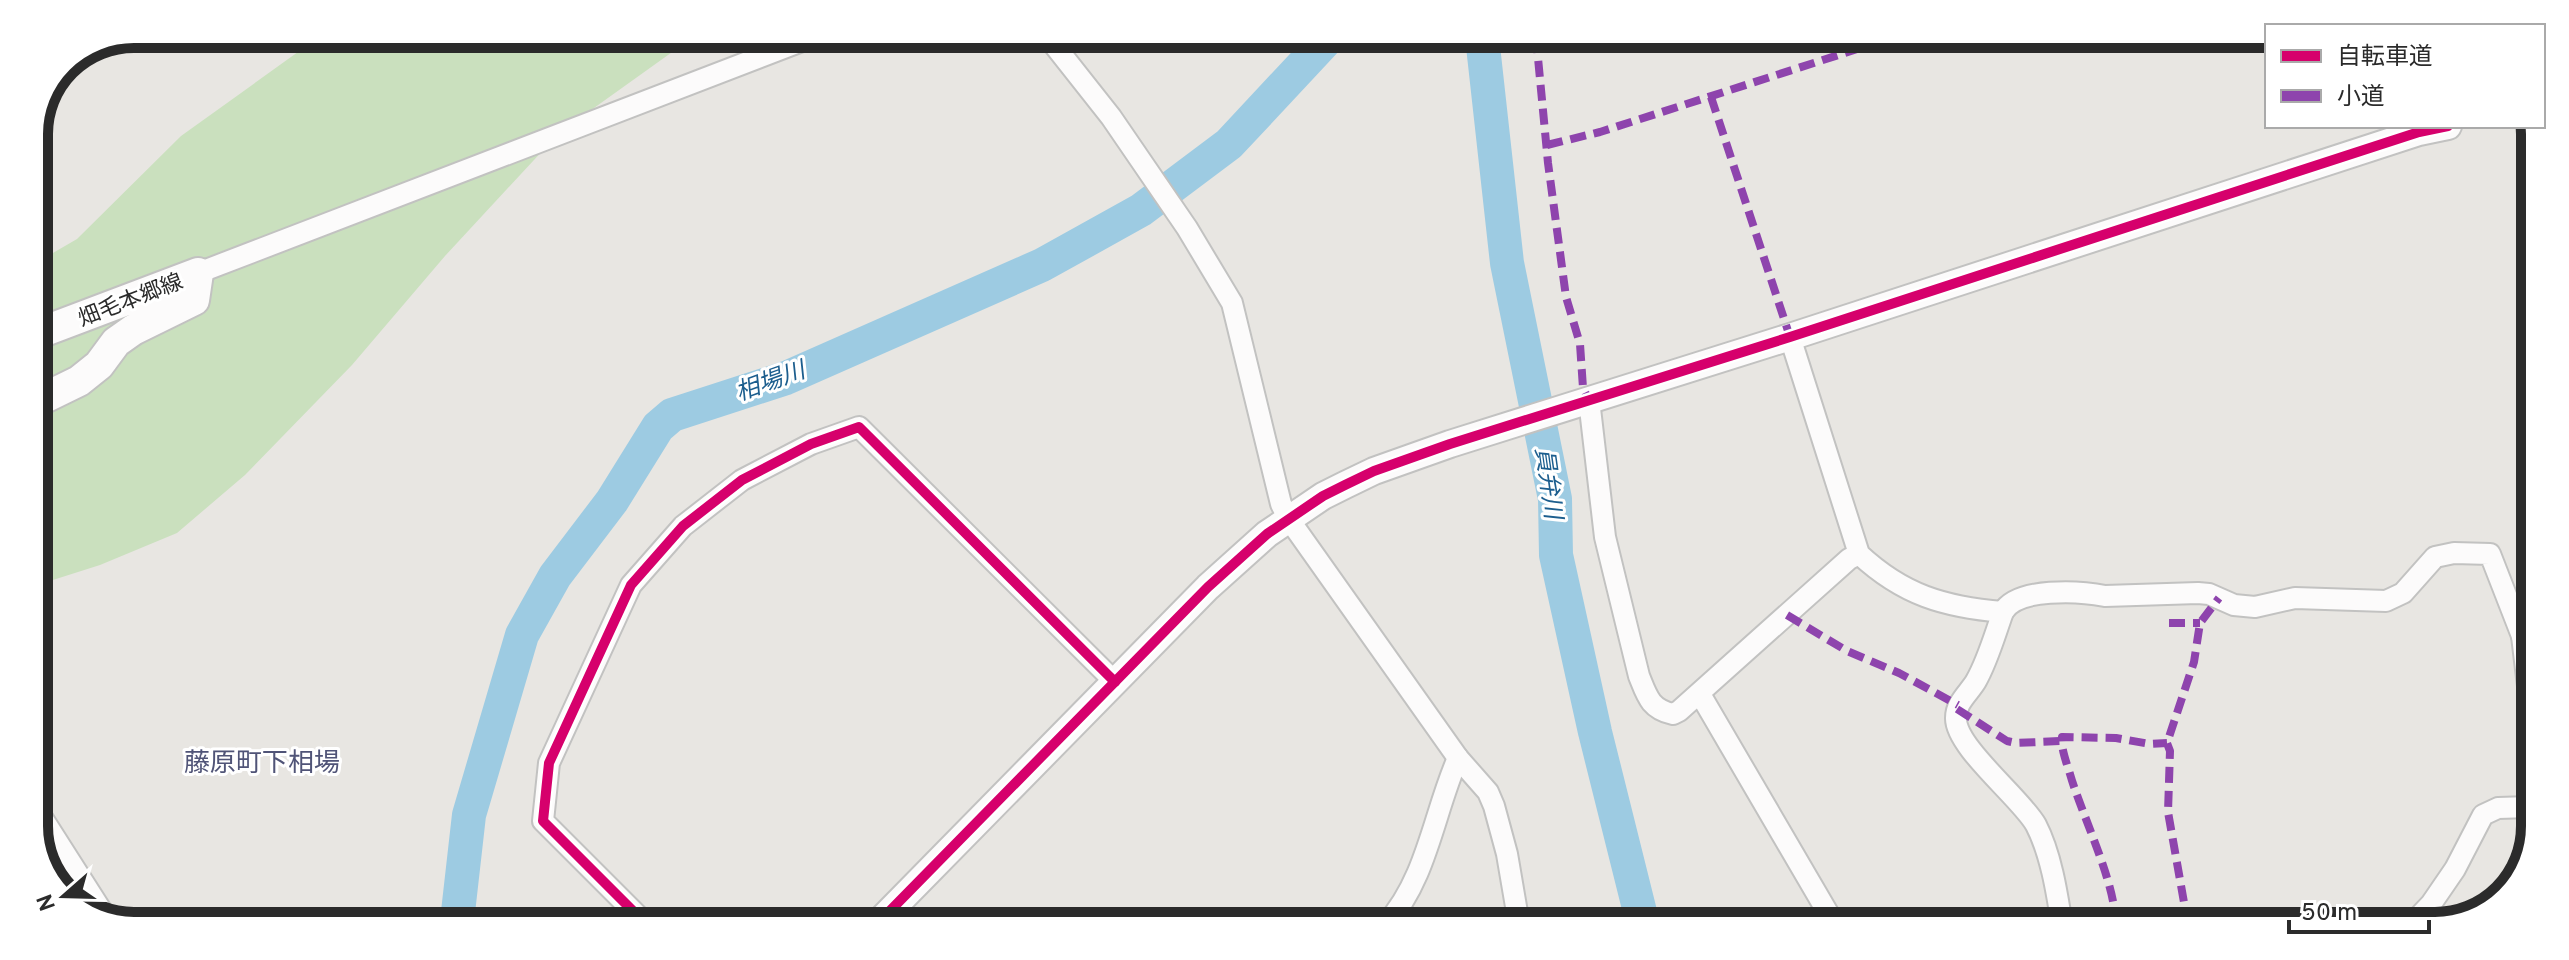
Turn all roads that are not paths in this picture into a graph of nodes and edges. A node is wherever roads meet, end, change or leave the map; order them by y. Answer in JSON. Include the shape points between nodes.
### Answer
{"nodes":[{"id":1,"x":786,"y":48,"type":"edge"},
{"id":2,"x":1056,"y":48,"type":"edge"},
{"id":3,"x":2438,"y":128,"type":"edge"},
{"id":4,"x":198,"y":273,"type":"junction"},
{"id":5,"x":48,"y":330,"type":"edge"},
{"id":6,"x":1790,"y":337,"type":"junction"},
{"id":7,"x":48,"y":396,"type":"edge"},
{"id":8,"x":1585,"y":401,"type":"junction"},
{"id":9,"x":1288,"y":518,"type":"junction"},
{"id":10,"x":1859,"y":554,"type":"junction"},
{"id":11,"x":2003,"y":612,"type":"junction"},
{"id":12,"x":2521,"y":623,"type":"edge"},
{"id":13,"x":1115,"y":682,"type":"junction"},
{"id":14,"x":1700,"y":694,"type":"junction"},
{"id":15,"x":1458,"y":758,"type":"junction"},
{"id":16,"x":2521,"y":807,"type":"edge"},
{"id":17,"x":48,"y":827,"type":"edge"},
{"id":18,"x":97,"y":903,"type":"edge"},
{"id":19,"x":634,"y":912,"type":"edge"},
{"id":20,"x":889,"y":912,"type":"edge"},
{"id":21,"x":1395,"y":912,"type":"edge"},
{"id":22,"x":1517,"y":912,"type":"edge"},
{"id":23,"x":1827,"y":912,"type":"edge"},
{"id":24,"x":2059,"y":912,"type":"edge"},
{"id":25,"x":2423,"y":912,"type":"edge"}],
"edges":[{"from":1,"to":4,"type":"street"},
{"from":2,"to":9,"type":"street","via":[[1111,117],[1232,303]]},
{"from":3,"to":6,"type":"street"},
{"from":4,"to":5,"type":"main road","name":"畑毛本郷線"},
{"from":4,"to":7,"type":"main road","name":"畑毛本郷線","via":[[194,300],[133,330],[79,381]]},
{"from":6,"to":8,"type":"street"},
{"from":6,"to":10,"type":"street"},
{"from":8,"to":9,"type":"street","via":[[1374,471]]},
{"from":8,"to":14,"type":"street","via":[[1605,537],[1648,699],[1655,708],[1673,714]]},
{"from":9,"to":13,"type":"street","via":[[1208,587]]},
{"from":9,"to":15,"type":"street"},
{"from":10,"to":11,"type":"street","via":[[1911,592],[1950,605]]},
{"from":10,"to":14,"type":"street"},
{"from":11,"to":12,"type":"street","via":[[2014,601],[2036,594],[2198,593],[2255,607],[2295,598],[2386,601],[2403,593],[2435,557],[2454,553],[2490,554]]},
{"from":11,"to":24,"type":"street","via":[[1976,681],[1958,705],[1956,720],[1993,777],[2038,829]]},
{"from":13,"to":19,"type":"street","via":[[859,427],[811,444],[742,480],[683,526],[631,585],[549,763],[543,821]]},
{"from":13,"to":20,"type":"street"},
{"from":14,"to":23,"type":"street"},
{"from":15,"to":21,"type":"street","via":[[1411,889]]},
{"from":15,"to":22,"type":"street","via":[[1494,806]]},
{"from":16,"to":25,"type":"street","via":[[2483,815],[2455,869]]},
{"from":17,"to":18,"type":"street"}]}
